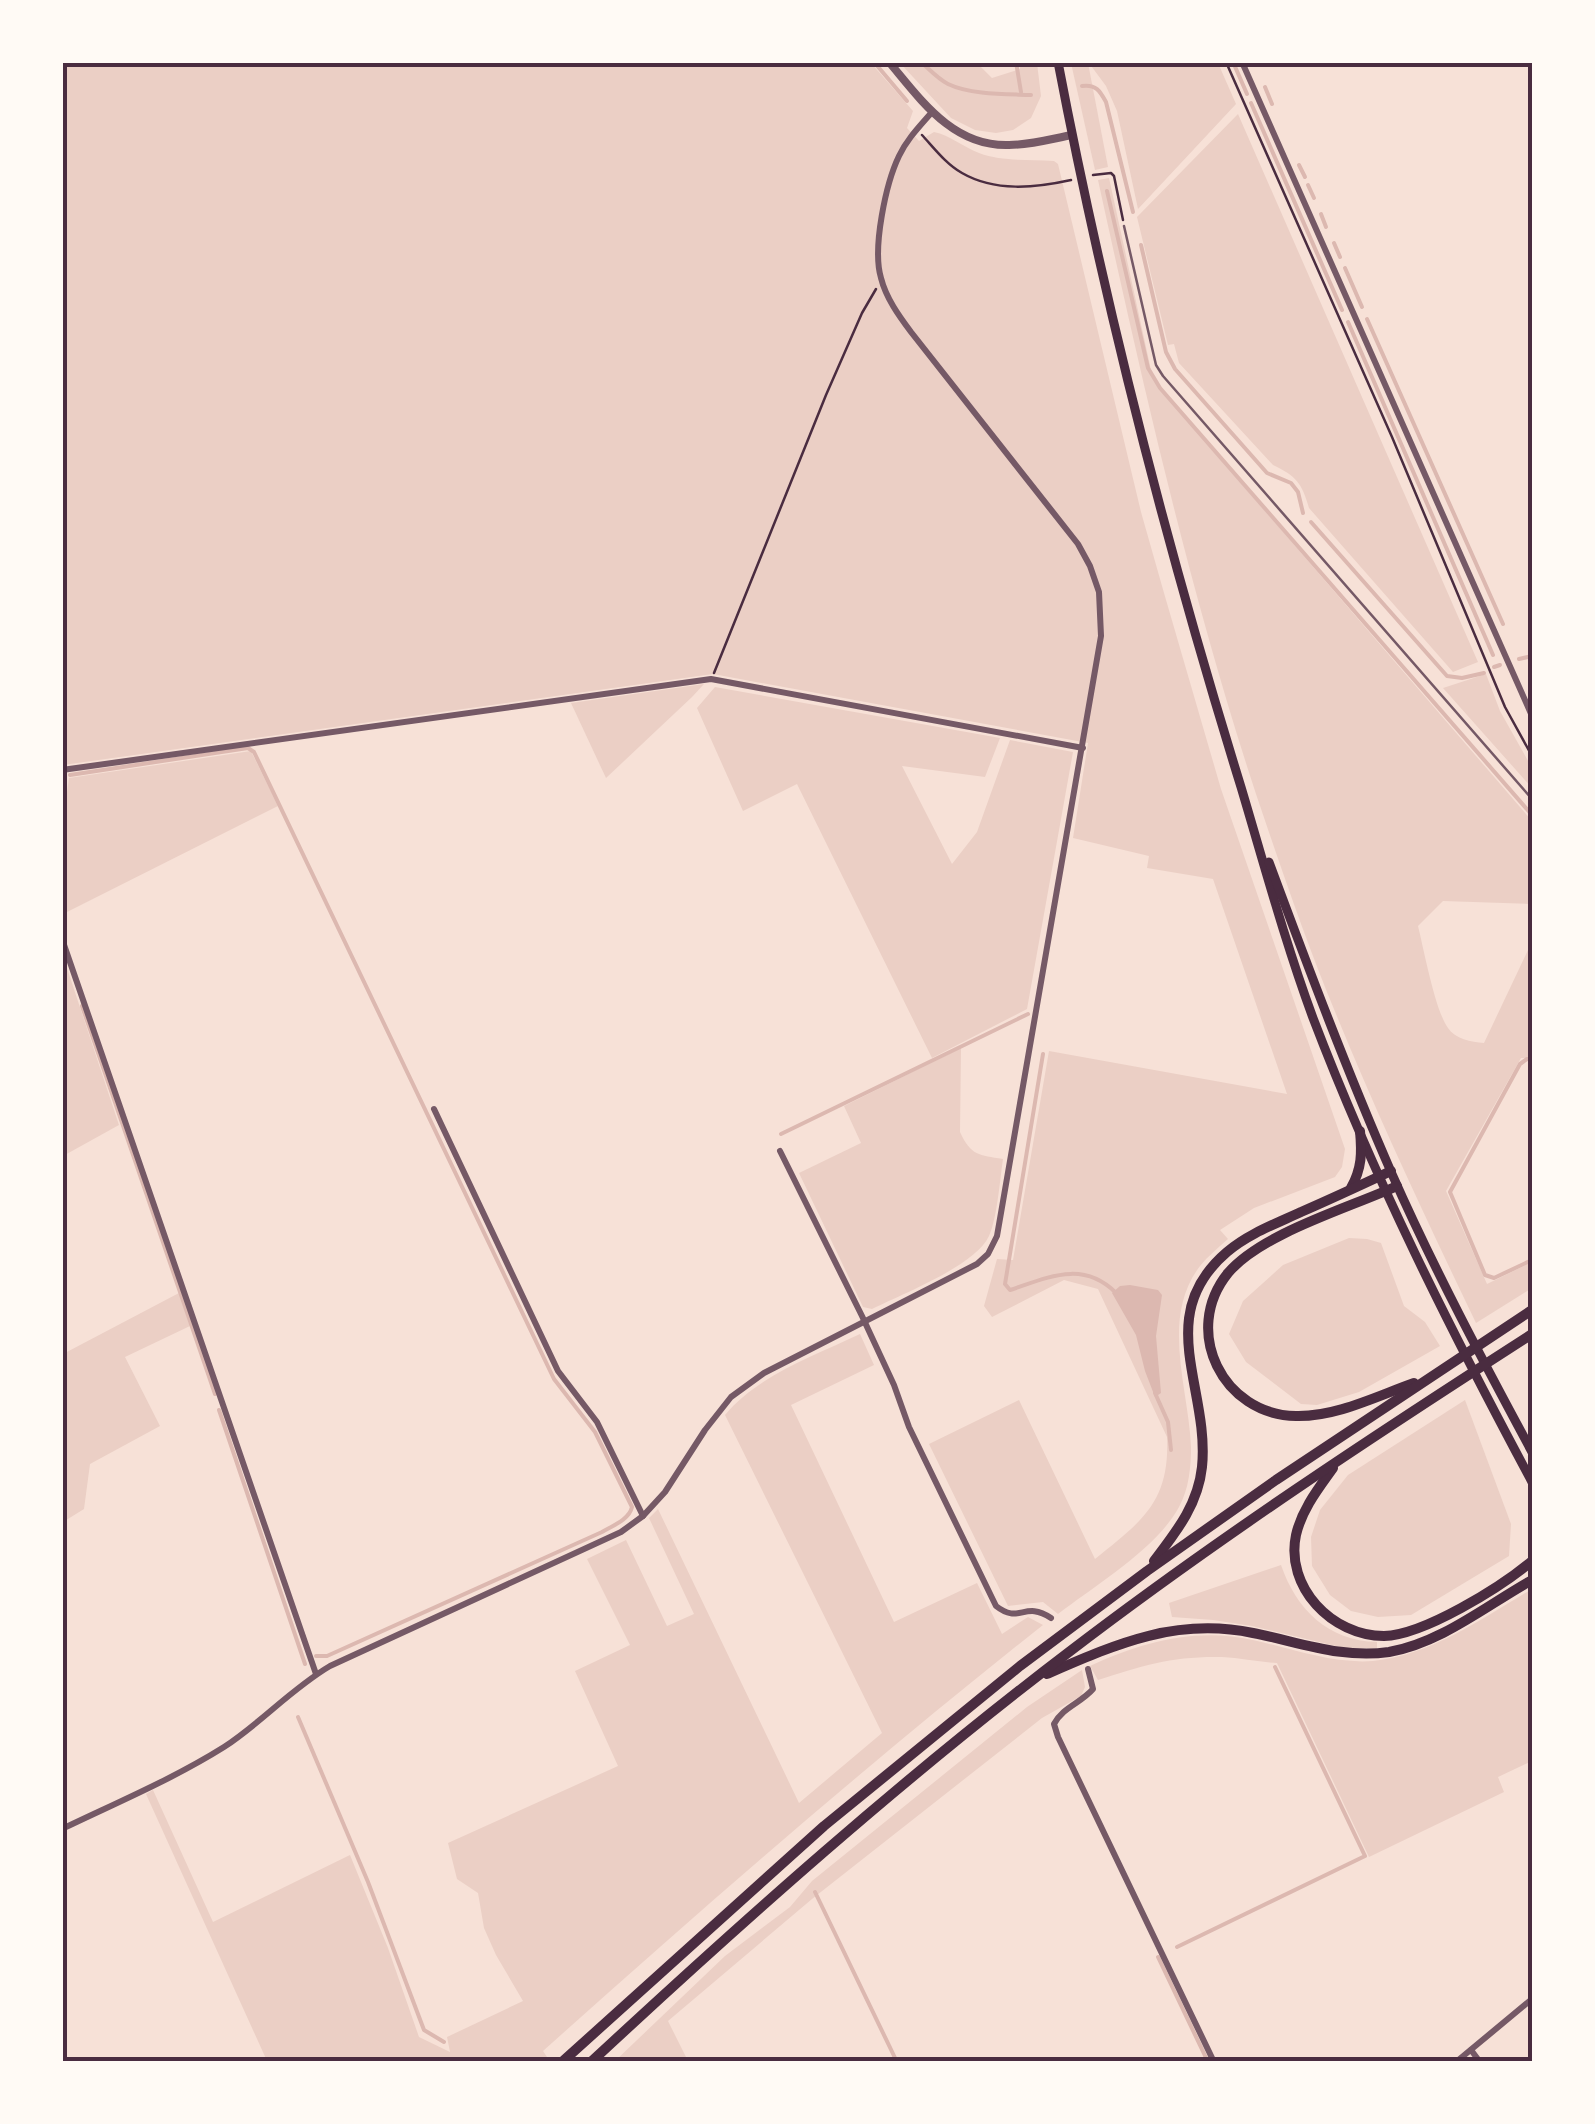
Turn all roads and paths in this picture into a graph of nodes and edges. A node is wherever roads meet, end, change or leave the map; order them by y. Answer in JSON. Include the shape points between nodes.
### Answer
{"nodes":[{"id":1,"x":889,"y":62,"type":"edge"},
{"id":2,"x":1058,"y":62,"type":"edge"},
{"id":3,"x":1226,"y":62,"type":"edge"},
{"id":4,"x":1242,"y":62,"type":"edge"},
{"id":5,"x":932,"y":112,"type":"junction"},
{"id":6,"x":917,"y":129,"type":"junction"},
{"id":7,"x":1072,"y":135,"type":"junction"},
{"id":8,"x":1097,"y":174,"type":"dead end"},
{"id":9,"x":1062,"y":182,"type":"dead end"},
{"id":10,"x":1124,"y":226,"type":"joint"},
{"id":11,"x":881,"y":281,"type":"junction"},
{"id":12,"x":712,"y":679,"type":"junction"},
{"id":13,"x":1532,"y":716,"type":"edge"},
{"id":14,"x":1083,"y":748,"type":"junction"},
{"id":15,"x":1532,"y":756,"type":"edge"},
{"id":16,"x":62,"y":770,"type":"edge"},
{"id":17,"x":1240,"y":786,"type":"junction"},
{"id":18,"x":1532,"y":799,"type":"edge"},
{"id":19,"x":62,"y":939,"type":"edge"},
{"id":20,"x":434,"y":1109,"type":"dead end"},
{"id":21,"x":1360,"y":1130,"type":"junction"},
{"id":22,"x":780,"y":1151,"type":"dead end"},
{"id":23,"x":1385,"y":1174,"type":"junction"},
{"id":24,"x":1392,"y":1188,"type":"junction"},
{"id":25,"x":1351,"y":1189,"type":"junction"},
{"id":26,"x":1532,"y":1310,"type":"edge"},
{"id":27,"x":865,"y":1323,"type":"junction"},
{"id":28,"x":1532,"y":1334,"type":"edge"},
{"id":29,"x":1429,"y":1378,"type":"junction"},
{"id":30,"x":1532,"y":1452,"type":"edge"},
{"id":31,"x":1340,"y":1460,"type":"junction"},
{"id":32,"x":1532,"y":1482,"type":"edge"},
{"id":33,"x":643,"y":1516,"type":"junction"},
{"id":34,"x":1532,"y":1562,"type":"edge"},
{"id":35,"x":1146,"y":1570,"type":"junction"},
{"id":36,"x":1532,"y":1580,"type":"edge"},
{"id":37,"x":1051,"y":1618,"type":"dead end"},
{"id":38,"x":1088,"y":1669,"type":"dead end"},
{"id":39,"x":316,"y":1674,"type":"junction"},
{"id":40,"x":1032,"y":1680,"type":"junction"},
{"id":41,"x":62,"y":1829,"type":"edge"},
{"id":42,"x":1532,"y":1999,"type":"edge"},
{"id":43,"x":1471,"y":2050,"type":"junction"},
{"id":44,"x":562,"y":2062,"type":"edge"},
{"id":45,"x":591,"y":2062,"type":"edge"},
{"id":46,"x":1214,"y":2062,"type":"edge"},
{"id":47,"x":1456,"y":2062,"type":"edge"},
{"id":48,"x":1480,"y":2062,"type":"edge"}],
"edges":[{"from":1,"to":5,"type":"street"},
{"from":2,"to":7,"type":"main road"},
{"from":3,"to":15,"type":"path"},
{"from":4,"to":13,"type":"street"},
{"from":5,"to":6,"type":"street"},
{"from":5,"to":7,"type":"street","via":[[984,143],[1012,146]]},
{"from":6,"to":9,"type":"path","via":[[952,166],[978,180],[1026,187]]},
{"from":6,"to":11,"type":"street","via":[[897,160],[880,224]]},
{"from":7,"to":17,"type":"main road","via":[[1158,507]]},
{"from":8,"to":10,"type":"path","via":[[1114,176]]},
{"from":10,"to":18,"type":"lane","via":[[1162,376]]},
{"from":11,"to":12,"type":"path","via":[[826,394]]},
{"from":11,"to":14,"type":"street","via":[[911,332],[1090,566],[1102,621]]},
{"from":12,"to":14,"type":"street"},
{"from":12,"to":16,"type":"street"},
{"from":14,"to":27,"type":"street","via":[[997,1236],[977,1264]]},
{"from":17,"to":21,"type":"main road","via":[[1312,1016]]},
{"from":17,"to":23,"type":"main road"},
{"from":19,"to":39,"type":"street"},
{"from":20,"to":33,"type":"street","via":[[558,1371],[597,1422]]},
{"from":21,"to":23,"type":"main road"},
{"from":21,"to":25,"type":"highway","via":[[1363,1158]]},
{"from":22,"to":27,"type":"street"},
{"from":23,"to":24,"type":"main road"},
{"from":23,"to":25,"type":"highway"},
{"from":24,"to":29,"type":"highway","via":[[1239,1262],[1213,1301],[1210,1352],[1236,1394],[1280,1415],[1333,1412]]},
{"from":24,"to":30,"type":"main road"},
{"from":24,"to":32,"type":"main road","via":[[1466,1359]]},
{"from":25,"to":35,"type":"highway","via":[[1239,1242],[1200,1282],[1187,1330],[1202,1435],[1199,1485],[1180,1528]]},
{"from":26,"to":29,"type":"highway"},
{"from":27,"to":33,"type":"street","via":[[731,1398]]},
{"from":27,"to":37,"type":"street","via":[[996,1606],[1012,1615],[1032,1610]]},
{"from":28,"to":31,"type":"highway"},
{"from":29,"to":35,"type":"highway"},
{"from":31,"to":34,"type":"highway","via":[[1302,1517],[1295,1558],[1318,1609],[1347,1629],[1386,1636],[1416,1630]]},
{"from":31,"to":40,"type":"highway"},
{"from":33,"to":39,"type":"street"},
{"from":35,"to":44,"type":"highway","via":[[851,1803]]},
{"from":36,"to":40,"type":"highway","via":[[1421,1643],[1389,1652],[1342,1653],[1250,1632],[1180,1630],[1110,1647]]},
{"from":38,"to":46,"type":"street","via":[[1092,1689],[1054,1724]]},
{"from":39,"to":41,"type":"street","via":[[225,1746]]},
{"from":40,"to":45,"type":"highway","via":[[796,1875]]},
{"from":42,"to":43,"type":"street"},
{"from":43,"to":47,"type":"street"},
{"from":43,"to":48,"type":"street"}]}
